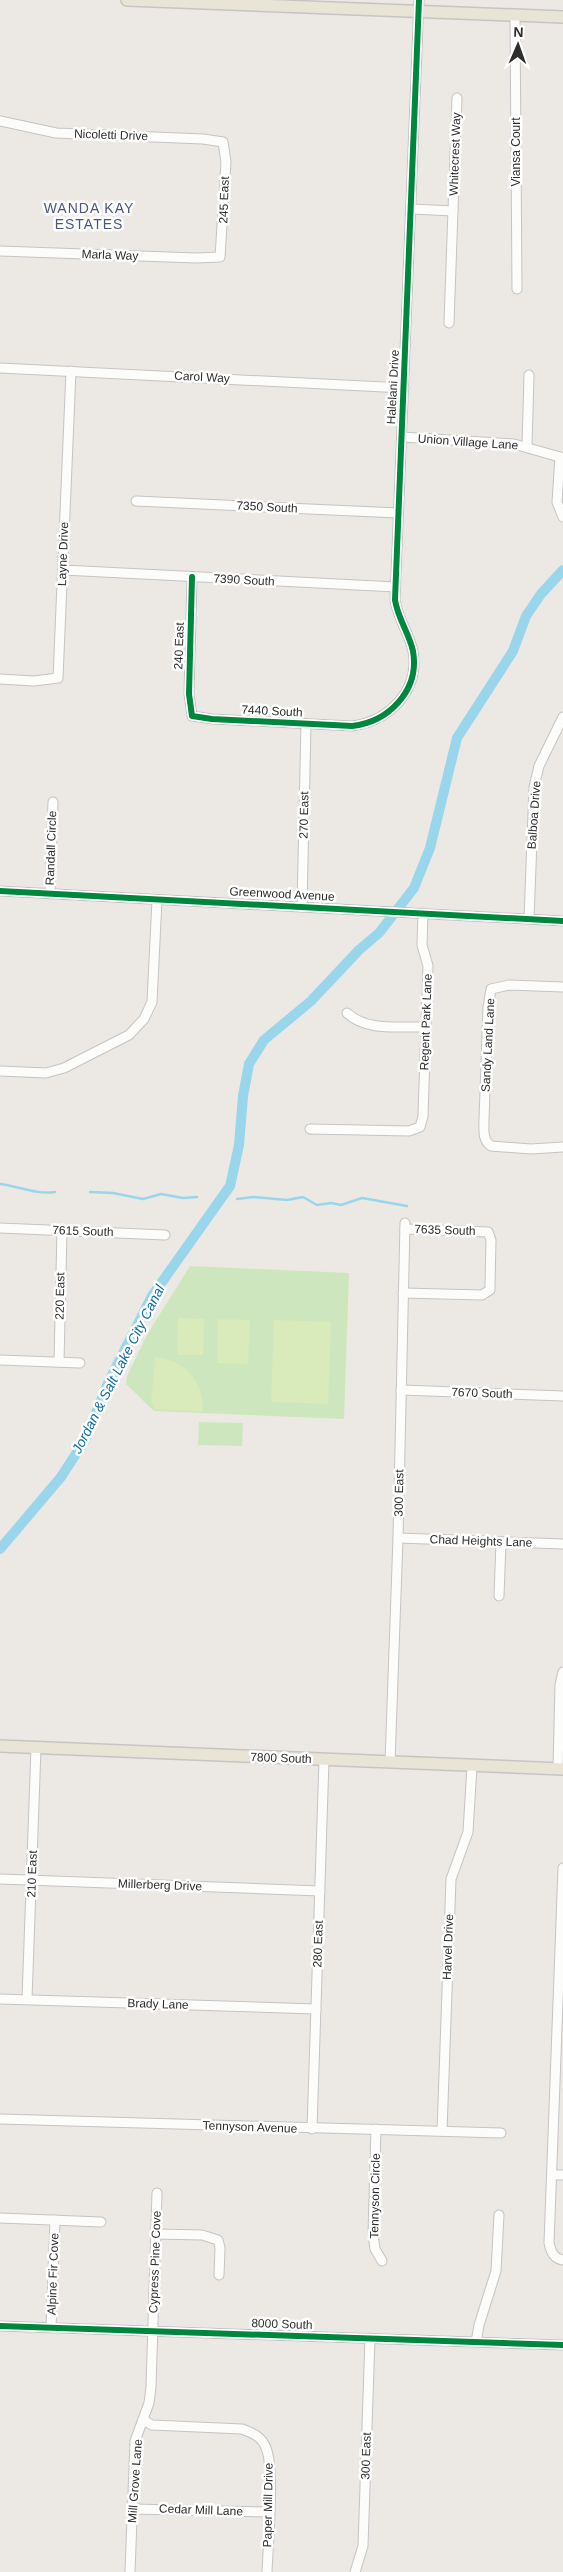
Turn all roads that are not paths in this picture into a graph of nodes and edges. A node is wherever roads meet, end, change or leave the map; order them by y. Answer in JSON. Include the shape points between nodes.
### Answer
{"nodes":[{"id":1,"x":127,"y":0,"type":"edge"},
{"id":2,"x":182,"y":1,"type":"edge"},
{"id":3,"x":419,"y":6,"type":"edge"},
{"id":4,"x":515,"y":15,"type":"junction"},
{"id":5,"x":563,"y":17,"type":"edge"},
{"id":6,"x":458,"y":98,"type":"dead end"},
{"id":7,"x":0,"y":121,"type":"edge"},
{"id":8,"x":223,"y":142,"type":"joint"},
{"id":9,"x":412,"y":209,"type":"junction"},
{"id":10,"x":453,"y":210,"type":"junction"},
{"id":11,"x":0,"y":251,"type":"edge"},
{"id":12,"x":220,"y":257,"type":"joint"},
{"id":13,"x":517,"y":289,"type":"dead end"},
{"id":14,"x":449,"y":323,"type":"dead end"},
{"id":15,"x":0,"y":368,"type":"edge"},
{"id":16,"x":70,"y":371,"type":"junction"},
{"id":17,"x":529,"y":375,"type":"dead end"},
{"id":18,"x":404,"y":388,"type":"junction"},
{"id":19,"x":402,"y":437,"type":"junction"},
{"id":20,"x":527,"y":446,"type":"junction"},
{"id":21,"x":562,"y":458,"type":"edge"},
{"id":22,"x":136,"y":501,"type":"dead end"},
{"id":23,"x":398,"y":513,"type":"junction"},
{"id":24,"x":563,"y":517,"type":"edge"},
{"id":25,"x":63,"y":570,"type":"junction"},
{"id":26,"x":192,"y":577,"type":"junction"},
{"id":27,"x":396,"y":587,"type":"junction"},
{"id":28,"x":0,"y":679,"type":"edge"},
{"id":29,"x":192,"y":716,"type":"joint"},
{"id":30,"x":562,"y":720,"type":"edge"},
{"id":31,"x":306,"y":724,"type":"junction"},
{"id":32,"x":352,"y":726,"type":"joint"},
{"id":33,"x":53,"y":802,"type":"dead end"},
{"id":34,"x":0,"y":891,"type":"edge"},
{"id":35,"x":50,"y":894,"type":"junction"},
{"id":36,"x":157,"y":900,"type":"junction"},
{"id":37,"x":302,"y":907,"type":"junction"},
{"id":38,"x":418,"y":913,"type":"junction"},
{"id":39,"x":529,"y":919,"type":"junction"},
{"id":40,"x":563,"y":921,"type":"edge"},
{"id":41,"x":563,"y":987,"type":"edge"},
{"id":42,"x":347,"y":1014,"type":"dead end"},
{"id":43,"x":426,"y":1027,"type":"junction"},
{"id":44,"x":0,"y":1071,"type":"edge"},
{"id":45,"x":310,"y":1128,"type":"dead end"},
{"id":46,"x":563,"y":1147,"type":"edge"},
{"id":47,"x":405,"y":1226,"type":"joint"},
{"id":48,"x":0,"y":1228,"type":"edge"},
{"id":49,"x":62,"y":1230,"type":"junction"},
{"id":50,"x":165,"y":1234,"type":"dead end"},
{"id":51,"x":403,"y":1293,"type":"junction"},
{"id":52,"x":0,"y":1360,"type":"edge"},
{"id":53,"x":59,"y":1362,"type":"junction"},
{"id":54,"x":80,"y":1363,"type":"dead end"},
{"id":55,"x":401,"y":1390,"type":"junction"},
{"id":56,"x":563,"y":1396,"type":"edge"},
{"id":57,"x":398,"y":1538,"type":"junction"},
{"id":58,"x":500,"y":1542,"type":"junction"},
{"id":59,"x":563,"y":1544,"type":"edge"},
{"id":60,"x":499,"y":1596,"type":"dead end"},
{"id":61,"x":563,"y":1672,"type":"edge"},
{"id":62,"x":0,"y":1746,"type":"edge"},
{"id":63,"x":36,"y":1748,"type":"junction"},
{"id":64,"x":324,"y":1760,"type":"junction"},
{"id":65,"x":390,"y":1762,"type":"junction"},
{"id":66,"x":472,"y":1766,"type":"junction"},
{"id":67,"x":561,"y":1769,"type":"edge"},
{"id":68,"x":563,"y":1868,"type":"edge"},
{"id":69,"x":0,"y":1880,"type":"edge"},
{"id":70,"x":32,"y":1880,"type":"junction"},
{"id":71,"x":320,"y":1891,"type":"junction"},
{"id":72,"x":562,"y":1916,"type":"edge"},
{"id":73,"x":0,"y":1998,"type":"edge"},
{"id":74,"x":28,"y":1999,"type":"junction"},
{"id":75,"x":561,"y":2004,"type":"edge"},
{"id":76,"x":316,"y":2010,"type":"junction"},
{"id":77,"x":559,"y":2090,"type":"edge"},
{"id":78,"x":0,"y":2119,"type":"edge"},
{"id":79,"x":312,"y":2129,"type":"junction"},
{"id":80,"x":376,"y":2129,"type":"junction"},
{"id":81,"x":442,"y":2131,"type":"junction"},
{"id":82,"x":501,"y":2133,"type":"dead end"},
{"id":83,"x":552,"y":2175,"type":"junction"},
{"id":84,"x":563,"y":2175,"type":"edge"},
{"id":85,"x":157,"y":2193,"type":"dead end"},
{"id":86,"x":499,"y":2215,"type":"dead end"},
{"id":87,"x":0,"y":2218,"type":"edge"},
{"id":88,"x":54,"y":2220,"type":"junction"},
{"id":89,"x":100,"y":2222,"type":"dead end"},
{"id":90,"x":156,"y":2234,"type":"junction"},
{"id":91,"x":563,"y":2260,"type":"edge"},
{"id":92,"x":382,"y":2261,"type":"dead end"},
{"id":93,"x":219,"y":2275,"type":"dead end"},
{"id":94,"x":0,"y":2326,"type":"edge"},
{"id":95,"x":51,"y":2328,"type":"junction"},
{"id":96,"x":153,"y":2332,"type":"junction"},
{"id":97,"x":370,"y":2338,"type":"junction"},
{"id":98,"x":476,"y":2342,"type":"junction"},
{"id":99,"x":563,"y":2345,"type":"edge"},
{"id":100,"x":143,"y":2420,"type":"junction"},
{"id":101,"x":132,"y":2508,"type":"junction"},
{"id":102,"x":269,"y":2512,"type":"junction"},
{"id":103,"x":130,"y":2572,"type":"edge"},
{"id":104,"x":267,"y":2572,"type":"edge"},
{"id":105,"x":355,"y":2572,"type":"edge"}],
"edges":[{"from":1,"to":2,"type":"main road"},
{"from":2,"to":3,"type":"main road"},
{"from":3,"to":4,"type":"main road"},
{"from":3,"to":9,"type":"street","name":"Halelani Drive"},
{"from":4,"to":5,"type":"main road"},
{"from":4,"to":13,"type":"street","name":"Viansa Court"},
{"from":6,"to":10,"type":"street","name":"Whitecrest Way"},
{"from":7,"to":8,"type":"street","name":"Nicoletti Drive","via":[[56,133]]},
{"from":8,"to":12,"type":"street","name":"245 East","via":[[226,162]]},
{"from":9,"to":10,"type":"street","name":"Whitecrest Way"},
{"from":9,"to":18,"type":"street","name":"Halelani Drive"},
{"from":10,"to":14,"type":"street","name":"Whitecrest Way"},
{"from":11,"to":12,"type":"street","name":"Marla Way"},
{"from":15,"to":16,"type":"street","name":"Carol Way"},
{"from":16,"to":18,"type":"street","name":"Carol Way"},
{"from":16,"to":25,"type":"street","name":"Layne Drive"},
{"from":17,"to":20,"type":"street"},
{"from":18,"to":19,"type":"street","name":"Halelani Drive"},
{"from":19,"to":20,"type":"street","name":"Union Village Lane"},
{"from":19,"to":23,"type":"street","name":"Halelani Drive"},
{"from":20,"to":21,"type":"street","name":"Union Village Lane"},
{"from":21,"to":24,"type":"street","via":[[557,497]]},
{"from":22,"to":23,"type":"street","name":"7350 South"},
{"from":23,"to":27,"type":"street","name":"Halelani Drive"},
{"from":25,"to":26,"type":"street","name":"7390 South"},
{"from":25,"to":28,"type":"street","name":"Layne Drive","via":[[58,678],[34,681]]},
{"from":26,"to":27,"type":"street","name":"7390 South"},
{"from":26,"to":29,"type":"street","name":"240 East","via":[[189,694]]},
{"from":27,"to":32,"type":"street","name":"Halelani Drive","via":[[397,613],[413,653],[409,685],[403,697],[383,717],[368,724]]},
{"from":29,"to":31,"type":"street","name":"7440 South"},
{"from":30,"to":39,"type":"street","name":"Balboa Drive","via":[[539,766],[534,787]]},
{"from":31,"to":32,"type":"street","name":"7440 South"},
{"from":31,"to":37,"type":"street","name":"270 East"},
{"from":33,"to":35,"type":"street","name":"Randall Circle"},
{"from":34,"to":35,"type":"street","name":"Greenwood Avenue"},
{"from":35,"to":36,"type":"street","name":"Greenwood Avenue"},
{"from":36,"to":37,"type":"street","name":"Greenwood Avenue"},
{"from":36,"to":44,"type":"street","via":[[152,1002],[137,1028],[74,1064],[46,1073]]},
{"from":37,"to":38,"type":"street","name":"Greenwood Avenue"},
{"from":38,"to":39,"type":"street","name":"Greenwood Avenue"},
{"from":38,"to":43,"type":"street","name":"Regent Park Lane","via":[[428,966]]},
{"from":39,"to":40,"type":"street","name":"Greenwood Avenue"},
{"from":41,"to":46,"type":"street","name":"Sandy Land Lane","via":[[509,985],[491,989],[484,1119],[486,1143],[498,1148]]},
{"from":42,"to":43,"type":"street","via":[[368,1025]]},
{"from":43,"to":45,"type":"street","name":"Regent Park Lane","via":[[423,1116],[418,1130]]},
{"from":47,"to":51,"type":"street","name":"300 East"},
{"from":47,"to":51,"type":"street","name":"7635 South","via":[[488,1232],[491,1240],[490,1290],[482,1295]]},
{"from":48,"to":49,"type":"street","name":"7615 South"},
{"from":49,"to":50,"type":"street","name":"7615 South"},
{"from":49,"to":53,"type":"street","name":"220 East"},
{"from":51,"to":55,"type":"street","name":"300 East"},
{"from":52,"to":53,"type":"street"},
{"from":53,"to":54,"type":"street"},
{"from":55,"to":56,"type":"street","name":"7670 South"},
{"from":55,"to":57,"type":"street","name":"300 East"},
{"from":57,"to":58,"type":"street","name":"Chad Heights Lane"},
{"from":57,"to":65,"type":"street","name":"300 East"},
{"from":58,"to":59,"type":"street","name":"Chad Heights Lane"},
{"from":58,"to":60,"type":"street"},
{"from":61,"to":67,"type":"street","via":[[560,1685]]},
{"from":62,"to":63,"type":"main road","name":"7800 South"},
{"from":63,"to":64,"type":"main road","name":"7800 South"},
{"from":63,"to":70,"type":"street","name":"210 East"},
{"from":64,"to":65,"type":"main road","name":"7800 South"},
{"from":64,"to":71,"type":"street","name":"280 East"},
{"from":65,"to":66,"type":"main road","name":"7800 South"},
{"from":66,"to":67,"type":"main road","name":"7800 South"},
{"from":66,"to":81,"type":"street","name":"Harvel Drive","via":[[468,1832],[451,1879]]},
{"from":68,"to":72,"type":"street"},
{"from":69,"to":70,"type":"street","name":"Millerberg Drive"},
{"from":70,"to":71,"type":"street","name":"Millerberg Drive"},
{"from":70,"to":74,"type":"street","name":"210 East"},
{"from":71,"to":76,"type":"street","name":"280 East"},
{"from":72,"to":75,"type":"street"},
{"from":73,"to":74,"type":"street","name":"Brady Lane"},
{"from":74,"to":76,"type":"street","name":"Brady Lane"},
{"from":75,"to":77,"type":"street"},
{"from":76,"to":79,"type":"street","name":"280 East"},
{"from":77,"to":83,"type":"street"},
{"from":78,"to":79,"type":"street","name":"Tennyson Avenue"},
{"from":79,"to":80,"type":"street","name":"Tennyson Avenue"},
{"from":80,"to":81,"type":"street","name":"Tennyson Avenue"},
{"from":80,"to":92,"type":"street","name":"Tennyson Circle","via":[[373,2234],[375,2249]]},
{"from":81,"to":82,"type":"street","name":"Tennyson Avenue"},
{"from":83,"to":84,"type":"street"},
{"from":83,"to":91,"type":"street","via":[[549,2243],[553,2255]]},
{"from":85,"to":90,"type":"street","name":"Cypress Pine Cove"},
{"from":86,"to":98,"type":"street","via":[[496,2271]]},
{"from":87,"to":88,"type":"street"},
{"from":88,"to":89,"type":"street"},
{"from":88,"to":95,"type":"street","name":"Alpine Fir Cove"},
{"from":90,"to":93,"type":"street","via":[[202,2235],[218,2240]]},
{"from":90,"to":96,"type":"street","name":"Cypress Pine Cove"},
{"from":94,"to":95,"type":"street","name":"8000 South"},
{"from":95,"to":96,"type":"street","name":"8000 South"},
{"from":96,"to":97,"type":"street","name":"8000 South"},
{"from":96,"to":100,"type":"street","name":"Mill Grove Lane","via":[[151,2387]]},
{"from":97,"to":98,"type":"street","name":"8000 South"},
{"from":97,"to":105,"type":"street","name":"300 East","via":[[363,2546]]},
{"from":98,"to":99,"type":"street","name":"8000 South"},
{"from":100,"to":101,"type":"street","name":"Mill Grove Lane","via":[[136,2442]]},
{"from":100,"to":102,"type":"street","name":"Paper Mill Drive","via":[[152,2425],[242,2429],[253,2433],[261,2440],[270,2460]]},
{"from":101,"to":102,"type":"street","name":"Cedar Mill Lane"},
{"from":101,"to":103,"type":"street","name":"Mill Grove Lane"},
{"from":102,"to":104,"type":"street","name":"Paper Mill Drive"}]}
